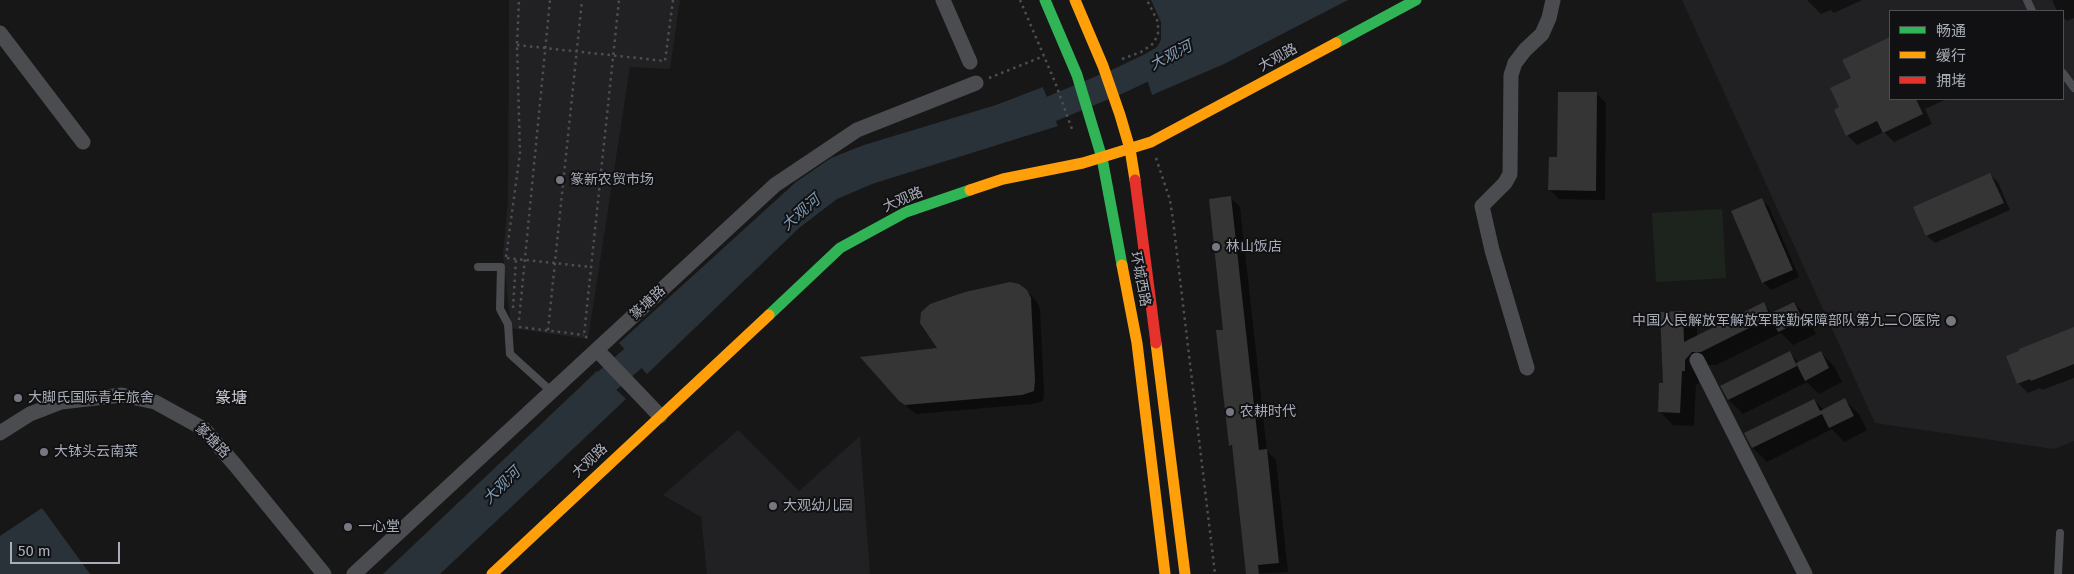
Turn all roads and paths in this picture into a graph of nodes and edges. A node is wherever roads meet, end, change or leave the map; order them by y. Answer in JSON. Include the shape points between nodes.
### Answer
{"nodes":[{"id":1,"x":519,"y":0,"type":"edge"},
{"id":2,"x":550,"y":0,"type":"edge"},
{"id":3,"x":582,"y":0,"type":"edge"},
{"id":4,"x":619,"y":0,"type":"edge"},
{"id":5,"x":673,"y":0,"type":"edge"},
{"id":6,"x":943,"y":0,"type":"edge"},
{"id":7,"x":1020,"y":0,"type":"edge"},
{"id":8,"x":1045,"y":0,"type":"edge"},
{"id":9,"x":1076,"y":0,"type":"edge"},
{"id":10,"x":1147,"y":0,"type":"edge"},
{"id":11,"x":1416,"y":0,"type":"edge"},
{"id":12,"x":1553,"y":0,"type":"edge"},
{"id":13,"x":0,"y":33,"type":"edge"},
{"id":14,"x":517,"y":45,"type":"junction"},
{"id":15,"x":545,"y":48,"type":"junction"},
{"id":16,"x":577,"y":51,"type":"junction"},
{"id":17,"x":612,"y":55,"type":"junction"},
{"id":18,"x":1044,"y":56,"type":"junction"},
{"id":19,"x":1122,"y":59,"type":"dead end"},
{"id":20,"x":970,"y":62,"type":"dead end"},
{"id":21,"x":2064,"y":75,"type":"edge"},
{"id":22,"x":976,"y":83,"type":"joint"},
{"id":23,"x":2074,"y":88,"type":"edge"},
{"id":24,"x":1075,"y":138,"type":"dead end"},
{"id":25,"x":83,"y":142,"type":"dead end"},
{"id":26,"x":1151,"y":142,"type":"junction"},
{"id":27,"x":1130,"y":149,"type":"junction"},
{"id":28,"x":1102,"y":158,"type":"junction"},
{"id":29,"x":516,"y":260,"type":"junction"},
{"id":30,"x":524,"y":260,"type":"junction"},
{"id":31,"x":554,"y":263,"type":"junction"},
{"id":32,"x":478,"y":267,"type":"dead end"},
{"id":33,"x":592,"y":267,"type":"junction"},
{"id":34,"x":512,"y":316,"type":"dead end"},
{"id":35,"x":511,"y":326,"type":"dead end"},
{"id":36,"x":518,"y":326,"type":"junction"},
{"id":37,"x":548,"y":330,"type":"junction"},
{"id":38,"x":584,"y":335,"type":"junction"},
{"id":39,"x":597,"y":350,"type":"junction"},
{"id":40,"x":1697,"y":360,"type":"dead end"},
{"id":41,"x":1527,"y":368,"type":"dead end"},
{"id":42,"x":552,"y":392,"type":"junction"},
{"id":43,"x":660,"y":416,"type":"junction"},
{"id":44,"x":0,"y":433,"type":"edge"},
{"id":45,"x":2060,"y":533,"type":"dead end"},
{"id":46,"x":324,"y":574,"type":"edge"},
{"id":47,"x":354,"y":574,"type":"edge"},
{"id":48,"x":492,"y":574,"type":"edge"},
{"id":49,"x":1165,"y":574,"type":"edge"},
{"id":50,"x":1185,"y":574,"type":"edge"},
{"id":51,"x":1215,"y":574,"type":"edge"},
{"id":52,"x":1804,"y":574,"type":"edge"},
{"id":53,"x":2058,"y":574,"type":"edge"}],
"edges":[{"from":1,"to":14,"type":"path"},
{"from":2,"to":15,"type":"path"},
{"from":3,"to":16,"type":"path"},
{"from":4,"to":17,"type":"path"},
{"from":5,"to":17,"type":"path","via":[[665,62]]},
{"from":6,"to":20,"type":"street"},
{"from":7,"to":18,"type":"path"},
{"from":8,"to":28,"type":"main road","name":"环城西路","via":[[1077,75]]},
{"from":9,"to":27,"type":"main road","name":"环城西路","via":[[1118,106]]},
{"from":10,"to":19,"type":"path","via":[[1158,22],[1154,44]]},
{"from":11,"to":26,"type":"main road","name":"大观路"},
{"from":12,"to":41,"type":"street","via":[[1542,34],[1515,63],[1511,75],[1510,174],[1482,206]]},
{"from":13,"to":25,"type":"street"},
{"from":14,"to":15,"type":"path"},
{"from":14,"to":29,"type":"path","via":[[520,154],[506,258]]},
{"from":15,"to":16,"type":"path"},
{"from":15,"to":30,"type":"path"},
{"from":16,"to":17,"type":"path"},
{"from":16,"to":31,"type":"path"},
{"from":17,"to":33,"type":"path"},
{"from":18,"to":22,"type":"path"},
{"from":18,"to":24,"type":"path"},
{"from":21,"to":23,"type":"lane"},
{"from":22,"to":39,"type":"street","name":"篆塘路","via":[[857,130],[775,185]]},
{"from":26,"to":27,"type":"main road","name":"大观路"},
{"from":26,"to":51,"type":"path","via":[[1170,200],[1173,220]]},
{"from":27,"to":28,"type":"main road","name":"大观路"},
{"from":27,"to":50,"type":"main road","name":"环城西路"},
{"from":28,"to":43,"type":"main road","name":"大观路","via":[[1003,179],[906,212],[840,248]]},
{"from":28,"to":49,"type":"main road","name":"环城西路","via":[[1137,343]]},
{"from":29,"to":30,"type":"path"},
{"from":29,"to":34,"type":"path"},
{"from":30,"to":31,"type":"path"},
{"from":30,"to":36,"type":"path"},
{"from":31,"to":33,"type":"path"},
{"from":31,"to":37,"type":"path"},
{"from":32,"to":42,"type":"lane","via":[[502,267],[500,309],[508,324],[510,354]]},
{"from":33,"to":38,"type":"path"},
{"from":35,"to":36,"type":"path"},
{"from":36,"to":37,"type":"path"},
{"from":37,"to":38,"type":"path"},
{"from":38,"to":39,"type":"path"},
{"from":39,"to":42,"type":"street","name":"篆塘路"},
{"from":39,"to":43,"type":"street"},
{"from":40,"to":52,"type":"street"},
{"from":42,"to":47,"type":"street","name":"篆塘路"},
{"from":43,"to":48,"type":"main road","name":"大观路"},
{"from":44,"to":46,"type":"street","name":"篆塘路","via":[[30,414],[60,402],[122,395],[155,402],[204,429]]},
{"from":45,"to":53,"type":"lane"}]}
